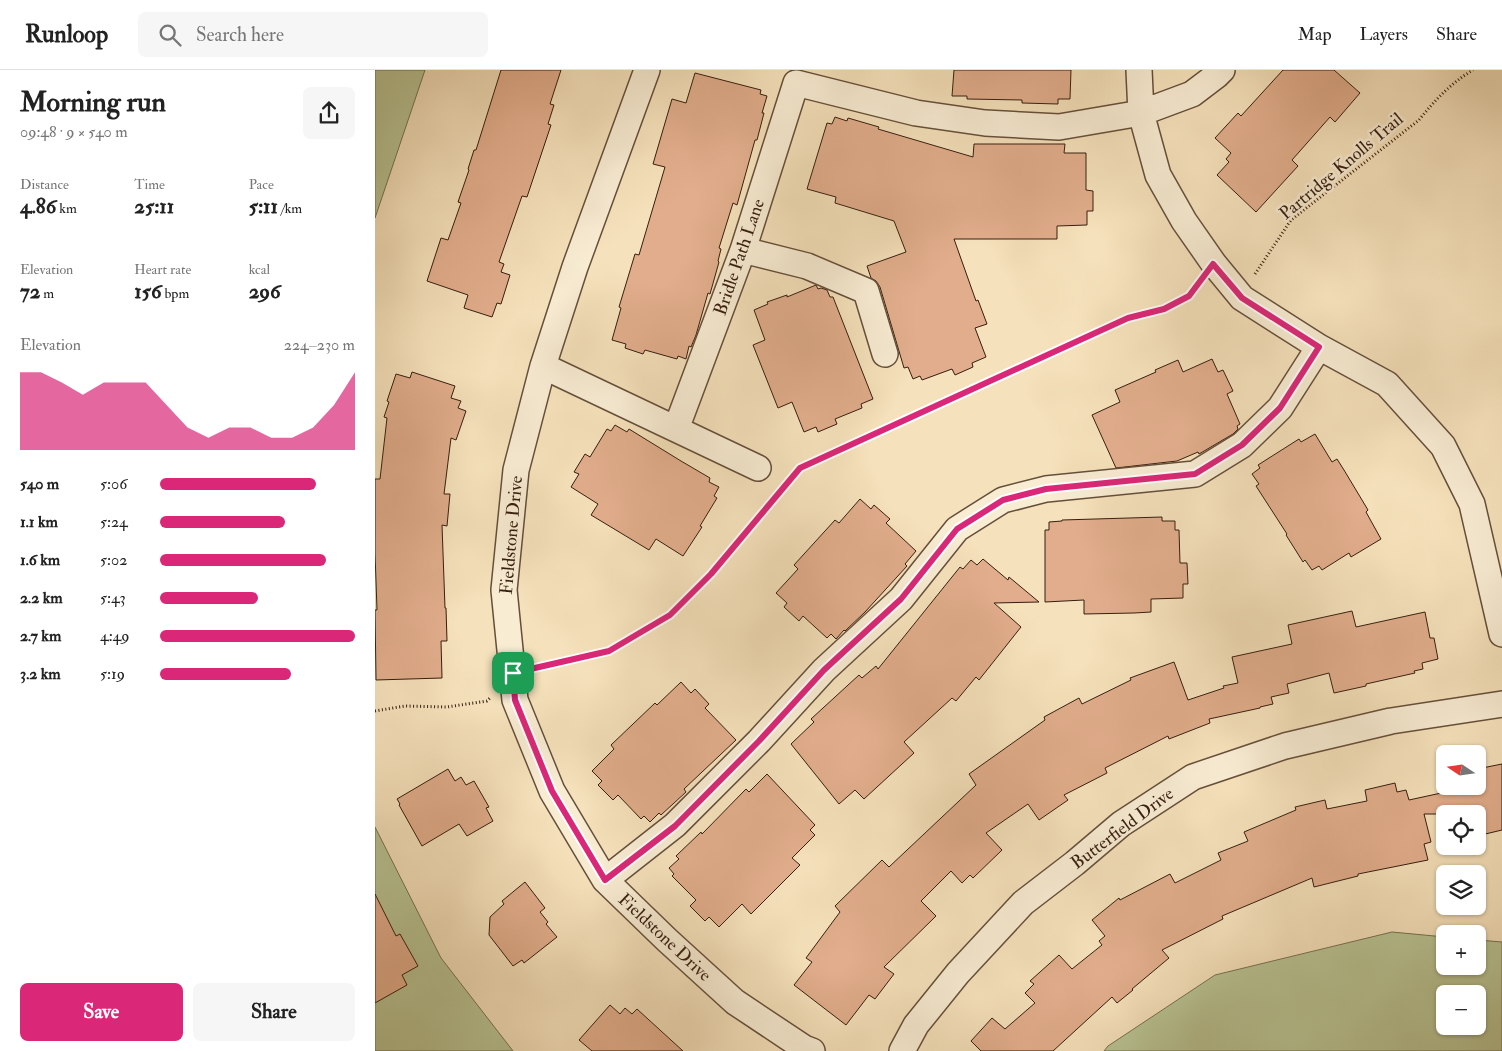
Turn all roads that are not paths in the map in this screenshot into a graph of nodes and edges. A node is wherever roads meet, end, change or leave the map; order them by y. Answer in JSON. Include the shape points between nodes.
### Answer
{"nodes":[{"id":1,"x":647,"y":70,"type":"edge"},
{"id":2,"x":1139,"y":70,"type":"edge"},
{"id":3,"x":1222,"y":70,"type":"edge"},
{"id":4,"x":798,"y":77,"type":"edge"},
{"id":5,"x":1141,"y":113,"type":"junction"},
{"id":6,"x":743,"y":250,"type":"junction"},
{"id":7,"x":1319,"y":347,"type":"junction"},
{"id":8,"x":885,"y":354,"type":"dead end"},
{"id":9,"x":543,"y":366,"type":"junction"},
{"id":10,"x":676,"y":430,"type":"junction"},
{"id":11,"x":758,"y":468,"type":"dead end"},
{"id":12,"x":1502,"y":634,"type":"edge"},
{"id":13,"x":1502,"y":704,"type":"edge"},
{"id":14,"x":605,"y":880,"type":"junction"},
{"id":15,"x":812,"y":1051,"type":"edge"},
{"id":16,"x":902,"y":1051,"type":"edge"}],
"edges":[{"from":1,"to":9,"type":"street","name":"Fieldstone Drive","via":[[575,267]]},
{"from":2,"to":5,"type":"street"},
{"from":3,"to":5,"type":"street","name":"Bridle Path Lane","via":[[1192,94]]},
{"from":4,"to":5,"type":"street","name":"Bridle Path Lane","via":[[917,114],[985,124],[1059,127]]},
{"from":4,"to":6,"type":"street","name":"Bridle Path Lane"},
{"from":5,"to":7,"type":"street","via":[[1158,175],[1213,264],[1240,296]]},
{"from":6,"to":8,"type":"street","via":[[807,266],[865,291]]},
{"from":6,"to":10,"type":"street","name":"Bridle Path Lane"},
{"from":7,"to":12,"type":"street","via":[[1387,384],[1443,446],[1472,504]]},
{"from":7,"to":14,"type":"street","via":[[1280,408],[1242,445],[1195,474],[1046,489],[1003,500],[957,529],[901,599],[824,670],[675,826]]},
{"from":9,"to":10,"type":"street"},
{"from":9,"to":14,"type":"street","name":"Fieldstone Drive","via":[[516,470],[504,590],[515,700],[552,791]]},
{"from":10,"to":11,"type":"street"},
{"from":13,"to":16,"type":"street","name":"Butterfield Drive","via":[[1391,722],[1285,746],[1193,777],[1121,824],[1023,903],[916,1025]]},
{"from":14,"to":15,"type":"street","name":"Fieldstone Drive","via":[[735,1002]]}]}
